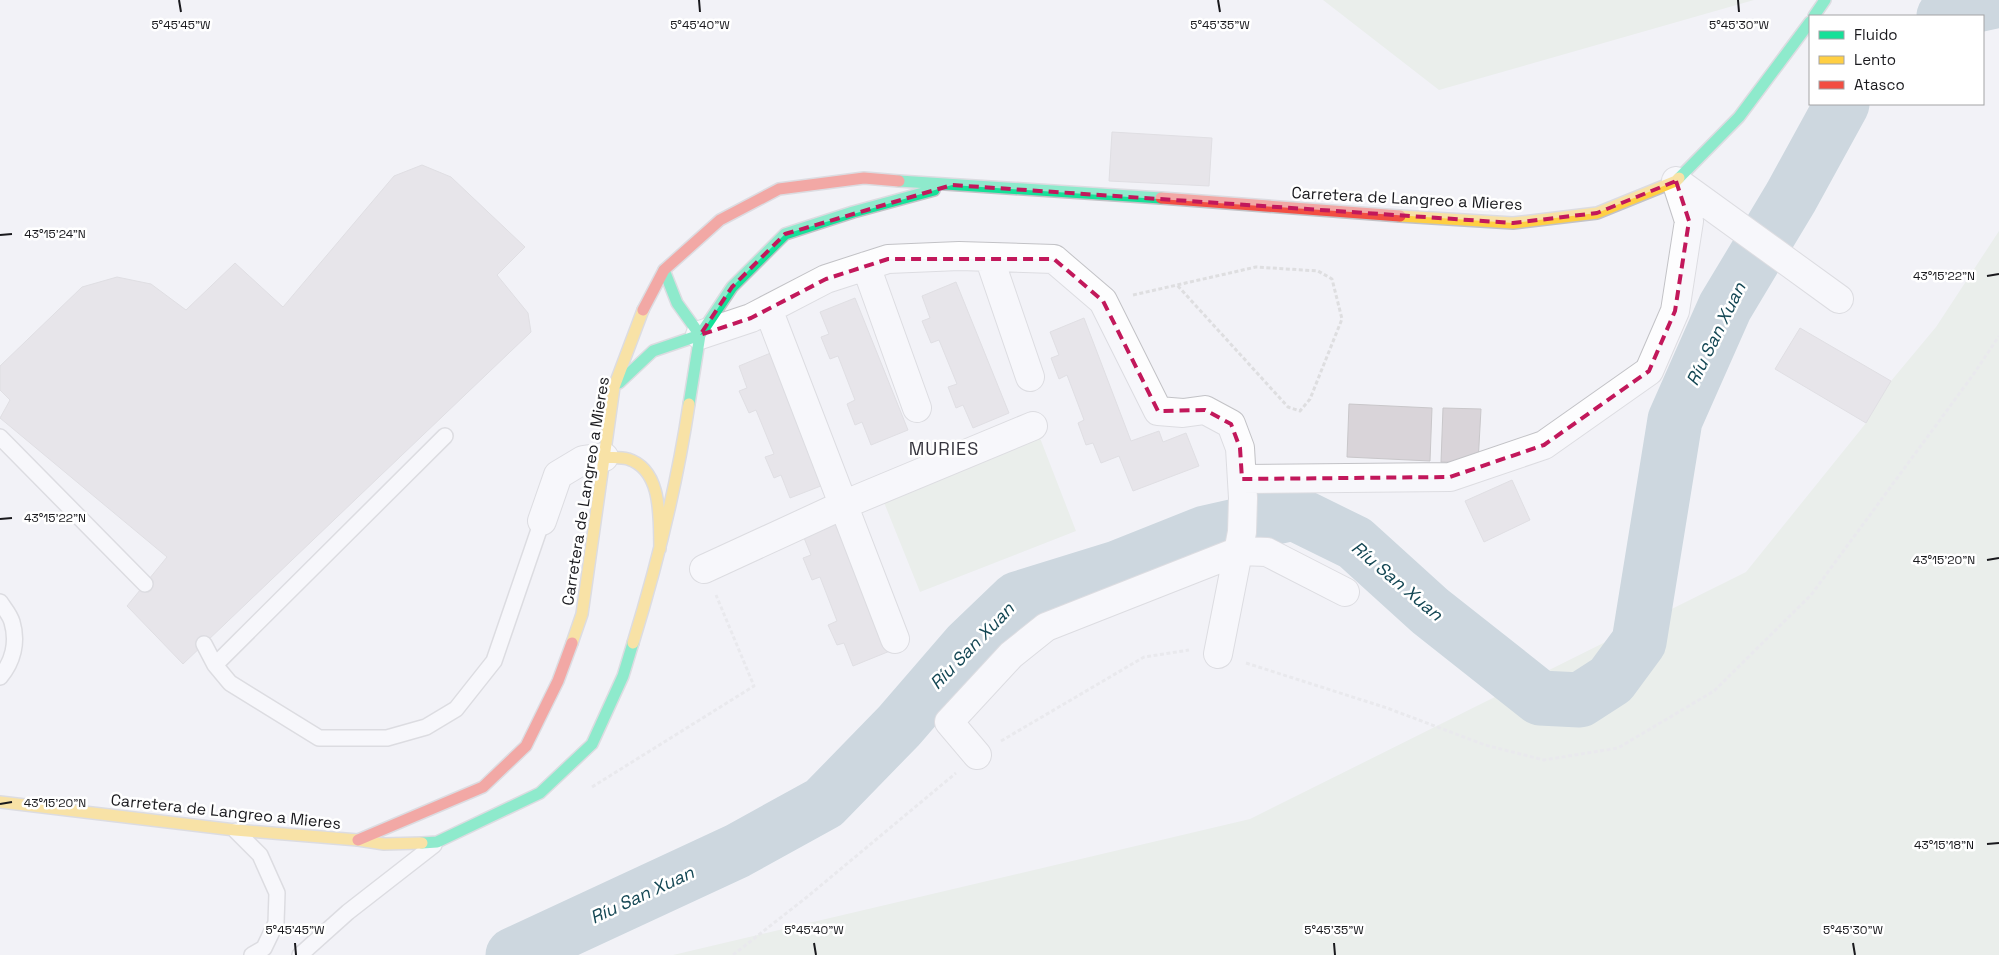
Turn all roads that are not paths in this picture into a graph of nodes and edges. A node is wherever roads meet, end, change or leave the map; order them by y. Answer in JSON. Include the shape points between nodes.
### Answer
{"nodes":[{"id":1,"x":1825,"y":0,"type":"edge"},
{"id":2,"x":1815,"y":15,"type":"edge"},
{"id":3,"x":1809,"y":23,"type":"edge"},
{"id":4,"x":1676,"y":181,"type":"junction"},
{"id":5,"x":952,"y":185,"type":"junction"},
{"id":6,"x":989,"y":257,"type":"junction"},
{"id":7,"x":866,"y":266,"type":"junction"},
{"id":8,"x":664,"y":270,"type":"junction"},
{"id":9,"x":1839,"y":299,"type":"dead end"},
{"id":10,"x":768,"y":309,"type":"junction"},
{"id":11,"x":700,"y":335,"type":"junction"},
{"id":12,"x":1030,"y":377,"type":"dead end"},
{"id":13,"x":614,"y":387,"type":"junction"},
{"id":14,"x":917,"y":408,"type":"dead end"},
{"id":15,"x":1033,"y":426,"type":"dead end"},
{"id":16,"x":445,"y":436,"type":"dead end"},
{"id":17,"x":0,"y":437,"type":"edge"},
{"id":18,"x":604,"y":457,"type":"junction"},
{"id":19,"x":1243,"y":488,"type":"junction"},
{"id":20,"x":843,"y":505,"type":"junction"},
{"id":21,"x":542,"y":522,"type":"joint"},
{"id":22,"x":1241,"y":542,"type":"junction"},
{"id":23,"x":660,"y":548,"type":"junction"},
{"id":24,"x":704,"y":569,"type":"road end"},
{"id":25,"x":145,"y":584,"type":"dead end"},
{"id":26,"x":1345,"y":592,"type":"dead end"},
{"id":27,"x":0,"y":602,"type":"edge"},
{"id":28,"x":895,"y":639,"type":"dead end"},
{"id":29,"x":204,"y":644,"type":"dead end"},
{"id":30,"x":1218,"y":654,"type":"road end"},
{"id":31,"x":215,"y":664,"type":"junction"},
{"id":32,"x":0,"y":677,"type":"edge"},
{"id":33,"x":977,"y":755,"type":"road end"},
{"id":34,"x":0,"y":802,"type":"edge"},
{"id":35,"x":235,"y":830,"type":"junction"},
{"id":36,"x":358,"y":840,"type":"junction"},
{"id":37,"x":437,"y":842,"type":"junction"},
{"id":38,"x":252,"y":955,"type":"edge"},
{"id":39,"x":300,"y":955,"type":"edge"}],
"edges":[{"from":1,"to":2,"type":"main road"},
{"from":3,"to":4,"type":"main road","name":"Carretera de Langreo a Mieres","via":[[1739,117]]},
{"from":4,"to":5,"type":"main road","name":"Carretera de Langreo a Mieres","via":[[1597,213],[1513,223]]},
{"from":4,"to":9,"type":"street"},
{"from":4,"to":19,"type":"street","via":[[1688,221],[1675,311],[1649,371],[1544,444],[1450,477]]},
{"from":5,"to":8,"type":"main road","name":"Carretera de Langreo a Mieres","via":[[864,178],[779,190],[720,220]]},
{"from":5,"to":11,"type":"main road","name":"Carretera de Langreo a Mieres","via":[[785,234],[732,287]]},
{"from":6,"to":7,"type":"street","via":[[888,260]]},
{"from":6,"to":12,"type":"street"},
{"from":6,"to":19,"type":"street","via":[[1054,259],[1103,301],[1158,411],[1183,413],[1205,410],[1231,424],[1240,448]]},
{"from":7,"to":10,"type":"street","via":[[826,279]]},
{"from":7,"to":14,"type":"street"},
{"from":8,"to":11,"type":"main road","via":[[677,303]]},
{"from":8,"to":13,"type":"main road","name":"Carretera de Langreo a Mieres","via":[[639,318]]},
{"from":10,"to":11,"type":"street"},
{"from":10,"to":20,"type":"street"},
{"from":11,"to":13,"type":"main road","via":[[653,351]]},
{"from":11,"to":23,"type":"main road","name":"Carretera de Langreo a Mieres","via":[[682,452]]},
{"from":13,"to":18,"type":"main road","name":"Carretera de Langreo a Mieres"},
{"from":15,"to":20,"type":"street"},
{"from":16,"to":31,"type":"lane"},
{"from":17,"to":25,"type":"lane"},
{"from":18,"to":21,"type":"street","via":[[583,460],[558,474]]},
{"from":18,"to":23,"type":"main road","via":[[629,459],[649,473],[658,501]]},
{"from":18,"to":36,"type":"main road","name":"Carretera de Langreo a Mieres","via":[[582,614],[558,681],[526,746],[483,787]]},
{"from":19,"to":22,"type":"street"},
{"from":20,"to":24,"type":"street"},
{"from":20,"to":28,"type":"street"},
{"from":21,"to":31,"type":"lane","via":[[494,661],[456,709],[426,727],[387,738],[319,738],[230,683]]},
{"from":22,"to":26,"type":"street"},
{"from":22,"to":30,"type":"street"},
{"from":22,"to":33,"type":"street","via":[[1046,626],[1011,655],[949,722]]},
{"from":23,"to":37,"type":"main road","name":"Carretera de Langreo a Mieres","via":[[623,676],[592,744],[540,792]]},
{"from":27,"to":32,"type":"lane","via":[[12,621],[15,648]]},
{"from":29,"to":31,"type":"lane"},
{"from":34,"to":35,"type":"main road","name":"Carretera de Langreo a Mieres"},
{"from":35,"to":36,"type":"main road","name":"Carretera de Langreo a Mieres"},
{"from":35,"to":38,"type":"lane","via":[[260,854],[277,893],[276,923],[264,948]]},
{"from":36,"to":37,"type":"main road","name":"Carretera de Langreo a Mieres","via":[[384,844]]},
{"from":37,"to":39,"type":"lane","via":[[348,912]]}]}
